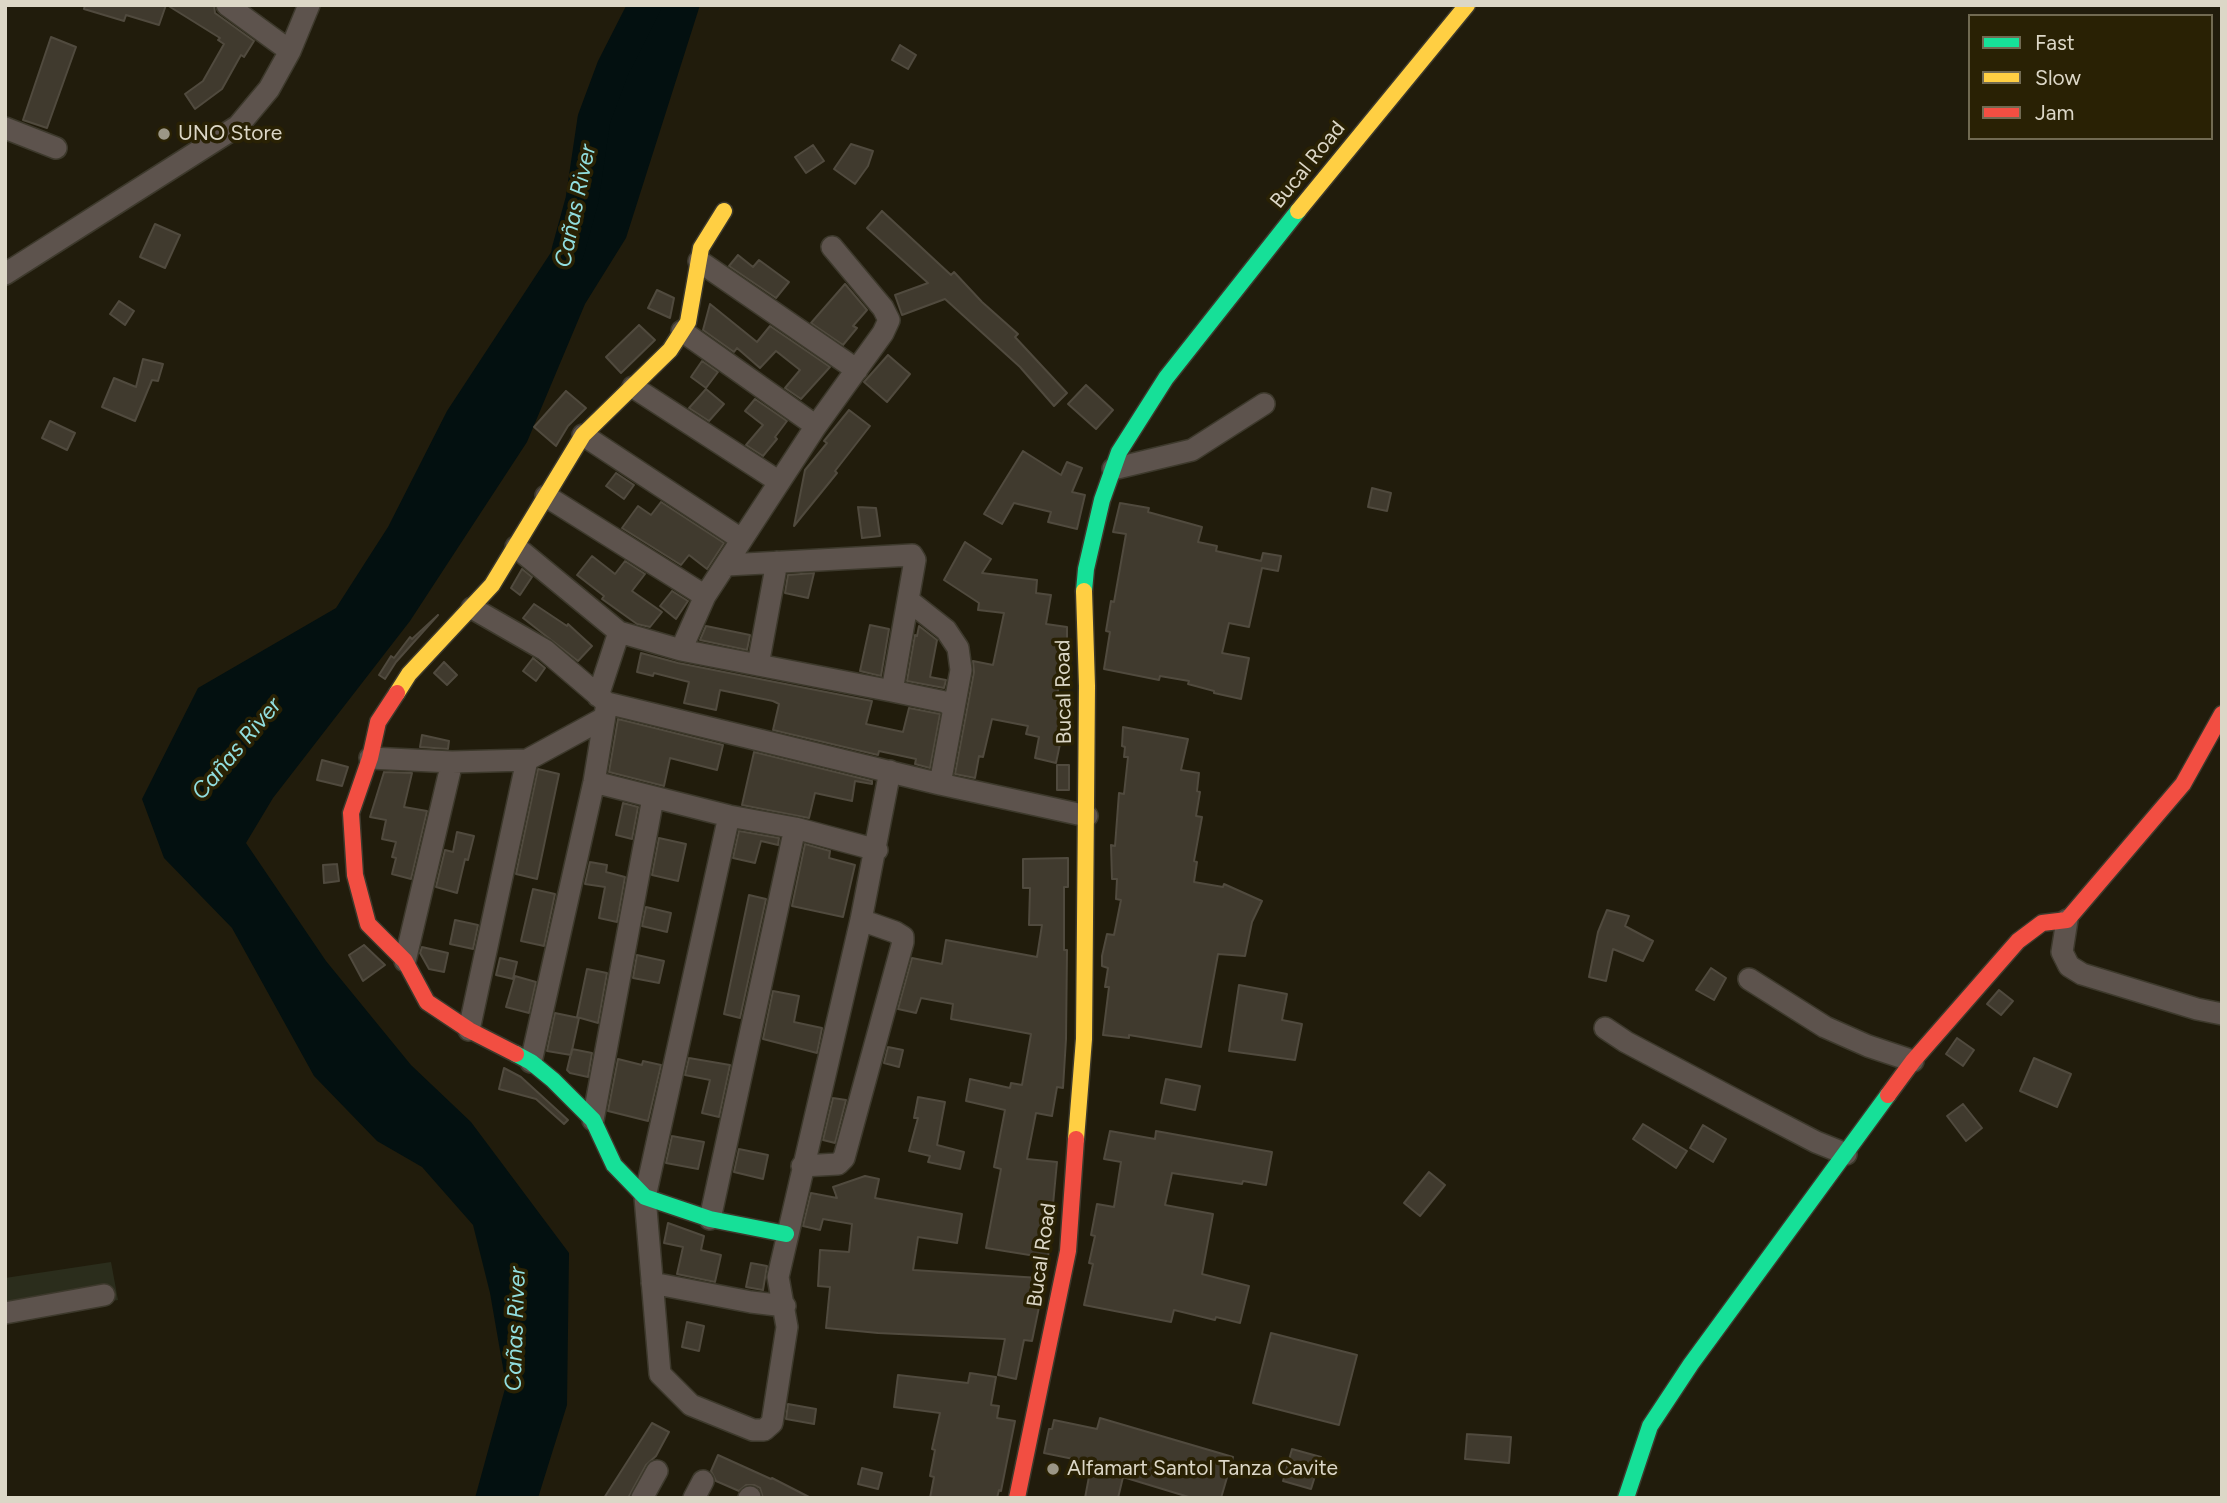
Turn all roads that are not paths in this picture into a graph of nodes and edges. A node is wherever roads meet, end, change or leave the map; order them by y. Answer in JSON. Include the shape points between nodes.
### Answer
{"nodes":[{"id":1,"x":227,"y":5,"type":"edge"},
{"id":2,"x":309,"y":5,"type":"edge"},
{"id":3,"x":1467,"y":5,"type":"edge"},
{"id":4,"x":290,"y":51,"type":"junction"},
{"id":5,"x":5,"y":128,"type":"edge"},
{"id":6,"x":56,"y":148,"type":"dead end"},
{"id":7,"x":724,"y":211,"type":"dead end"},
{"id":8,"x":832,"y":247,"type":"dead end"},
{"id":9,"x":699,"y":261,"type":"junction"},
{"id":10,"x":5,"y":274,"type":"edge"},
{"id":11,"x":682,"y":331,"type":"junction"},
{"id":12,"x":857,"y":370,"type":"junction"},
{"id":13,"x":633,"y":387,"type":"junction"},
{"id":14,"x":1264,"y":404,"type":"dead end"},
{"id":15,"x":816,"y":426,"type":"junction"},
{"id":16,"x":583,"y":435,"type":"junction"},
{"id":17,"x":1113,"y":469,"type":"junction"},
{"id":18,"x":778,"y":481,"type":"junction"},
{"id":19,"x":546,"y":496,"type":"junction"},
{"id":20,"x":741,"y":539,"type":"junction"},
{"id":21,"x":516,"y":547,"type":"junction"},
{"id":22,"x":777,"y":562,"type":"junction"},
{"id":23,"x":727,"y":565,"type":"junction"},
{"id":24,"x":705,"y":596,"type":"junction"},
{"id":25,"x":908,"y":600,"type":"junction"},
{"id":26,"x":472,"y":608,"type":"junction"},
{"id":27,"x":619,"y":632,"type":"junction"},
{"id":28,"x":681,"y":650,"type":"junction"},
{"id":29,"x":758,"y":665,"type":"junction"},
{"id":30,"x":892,"y":691,"type":"junction"},
{"id":31,"x":603,"y":706,"type":"junction"},
{"id":32,"x":954,"y":708,"type":"junction"},
{"id":33,"x":2222,"y":714,"type":"edge"},
{"id":34,"x":370,"y":758,"type":"junction"},
{"id":35,"x":527,"y":760,"type":"junction"},
{"id":36,"x":452,"y":762,"type":"junction"},
{"id":37,"x":890,"y":771,"type":"junction"},
{"id":38,"x":594,"y":782,"type":"junction"},
{"id":39,"x":940,"y":784,"type":"junction"},
{"id":40,"x":653,"y":798,"type":"junction"},
{"id":41,"x":729,"y":816,"type":"junction"},
{"id":42,"x":1087,"y":816,"type":"junction"},
{"id":43,"x":795,"y":828,"type":"junction"},
{"id":44,"x":877,"y":849,"type":"junction"},
{"id":45,"x":861,"y":920,"type":"junction"},
{"id":46,"x":2067,"y":920,"type":"junction"},
{"id":47,"x":405,"y":961,"type":"junction"},
{"id":48,"x":1749,"y":979,"type":"dead end"},
{"id":49,"x":2222,"y":1014,"type":"edge"},
{"id":50,"x":1605,"y":1028,"type":"dead end"},
{"id":51,"x":469,"y":1030,"type":"junction"},
{"id":52,"x":1913,"y":1061,"type":"junction"},
{"id":53,"x":531,"y":1062,"type":"junction"},
{"id":54,"x":593,"y":1120,"type":"junction"},
{"id":55,"x":1846,"y":1154,"type":"junction"},
{"id":56,"x":802,"y":1167,"type":"junction"},
{"id":57,"x":645,"y":1197,"type":"junction"},
{"id":58,"x":710,"y":1219,"type":"junction"},
{"id":59,"x":786,"y":1234,"type":"junction"},
{"id":60,"x":652,"y":1283,"type":"junction"},
{"id":61,"x":104,"y":1295,"type":"dead end"},
{"id":62,"x":785,"y":1306,"type":"junction"},
{"id":63,"x":5,"y":1312,"type":"edge"},
{"id":64,"x":657,"y":1471,"type":"dead end"},
{"id":65,"x":642,"y":1498,"type":"edge"},
{"id":66,"x":1017,"y":1498,"type":"edge"},
{"id":67,"x":1626,"y":1498,"type":"edge"}],
"edges":[{"from":1,"to":4,"type":"street"},
{"from":2,"to":4,"type":"street"},
{"from":3,"to":17,"type":"street","name":"Bucal Road","via":[[1166,378]]},
{"from":4,"to":10,"type":"street","via":[[269,89],[238,126]]},
{"from":5,"to":6,"type":"street"},
{"from":7,"to":9,"type":"street","via":[[701,248]]},
{"from":8,"to":12,"type":"street","via":[[889,320]]},
{"from":9,"to":11,"type":"street","via":[[688,322]]},
{"from":9,"to":12,"type":"street"},
{"from":11,"to":13,"type":"street"},
{"from":11,"to":15,"type":"street"},
{"from":12,"to":15,"type":"street"},
{"from":13,"to":16,"type":"street"},
{"from":13,"to":18,"type":"street"},
{"from":14,"to":17,"type":"street","via":[[1192,450]]},
{"from":15,"to":18,"type":"street"},
{"from":16,"to":19,"type":"street"},
{"from":16,"to":20,"type":"street"},
{"from":17,"to":42,"type":"street","name":"Bucal Road","via":[[1094,528],[1083,600]]},
{"from":18,"to":20,"type":"street"},
{"from":19,"to":21,"type":"street"},
{"from":19,"to":24,"type":"street"},
{"from":20,"to":23,"type":"street"},
{"from":21,"to":26,"type":"street"},
{"from":21,"to":27,"type":"street"},
{"from":22,"to":23,"type":"street"},
{"from":22,"to":25,"type":"street","via":[[912,555]]},
{"from":22,"to":29,"type":"street"},
{"from":23,"to":24,"type":"street"},
{"from":24,"to":28,"type":"street"},
{"from":25,"to":30,"type":"street"},
{"from":25,"to":32,"type":"street","via":[[946,630],[958,648],[961,670]]},
{"from":26,"to":31,"type":"street","via":[[544,650]]},
{"from":26,"to":34,"type":"street","via":[[409,674],[377,722]]},
{"from":27,"to":28,"type":"street"},
{"from":27,"to":31,"type":"street"},
{"from":28,"to":29,"type":"street"},
{"from":29,"to":30,"type":"street"},
{"from":30,"to":32,"type":"street"},
{"from":31,"to":35,"type":"street"},
{"from":31,"to":37,"type":"street"},
{"from":31,"to":38,"type":"street"},
{"from":32,"to":39,"type":"street"},
{"from":33,"to":46,"type":"street","via":[[2183,784]]},
{"from":34,"to":36,"type":"street"},
{"from":34,"to":47,"type":"street","via":[[351,813],[355,875],[368,924]]},
{"from":35,"to":36,"type":"street"},
{"from":35,"to":51,"type":"street"},
{"from":36,"to":47,"type":"street"},
{"from":37,"to":39,"type":"street"},
{"from":37,"to":44,"type":"street"},
{"from":38,"to":40,"type":"street"},
{"from":38,"to":53,"type":"street"},
{"from":39,"to":42,"type":"street"},
{"from":40,"to":41,"type":"street"},
{"from":40,"to":54,"type":"street"},
{"from":41,"to":43,"type":"street"},
{"from":41,"to":57,"type":"street"},
{"from":42,"to":66,"type":"street","name":"Bucal Road","via":[[1084,1039],[1068,1251]]},
{"from":43,"to":44,"type":"street"},
{"from":43,"to":58,"type":"street"},
{"from":44,"to":45,"type":"street"},
{"from":45,"to":56,"type":"street"},
{"from":45,"to":56,"type":"street","via":[[895,932],[903,942],[844,1158],[838,1164]]},
{"from":46,"to":49,"type":"street","via":[[2062,952],[2068,966]]},
{"from":46,"to":52,"type":"street","via":[[2042,923],[2018,941]]},
{"from":47,"to":51,"type":"street","via":[[427,1002]]},
{"from":48,"to":52,"type":"street","via":[[1825,1027]]},
{"from":50,"to":55,"type":"street"},
{"from":51,"to":53,"type":"street"},
{"from":52,"to":55,"type":"street"},
{"from":53,"to":54,"type":"street"},
{"from":54,"to":57,"type":"street","via":[[614,1165]]},
{"from":55,"to":67,"type":"street","via":[[1690,1364],[1650,1426]]},
{"from":56,"to":59,"type":"street"},
{"from":57,"to":58,"type":"street"},
{"from":57,"to":60,"type":"street"},
{"from":58,"to":59,"type":"street"},
{"from":59,"to":62,"type":"street","via":[[778,1277]]},
{"from":60,"to":62,"type":"street"},
{"from":60,"to":62,"type":"street","via":[[660,1374],[691,1405],[753,1430],[764,1430],[772,1423],[787,1327]]},
{"from":61,"to":63,"type":"street"},
{"from":64,"to":65,"type":"street"}]}
